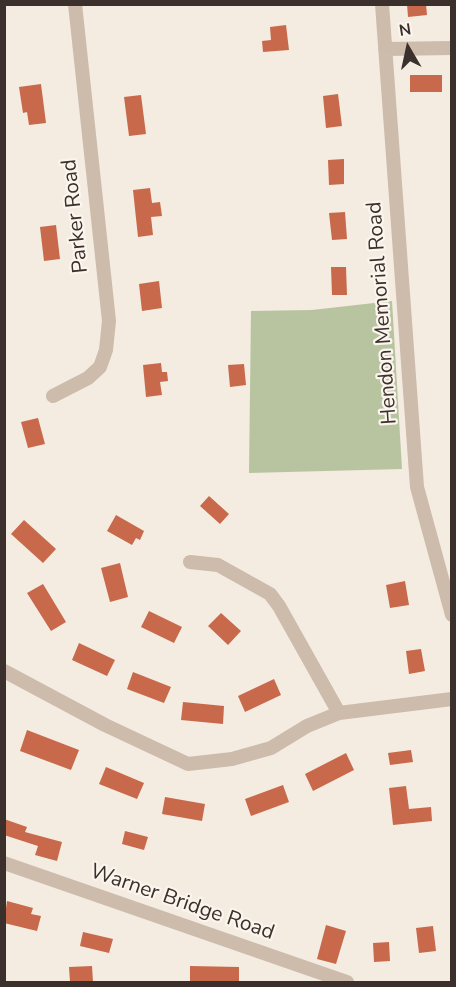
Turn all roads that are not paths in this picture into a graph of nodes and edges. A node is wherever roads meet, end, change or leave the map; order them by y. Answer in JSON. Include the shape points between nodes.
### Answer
{"nodes":[{"id":1,"x":75,"y":4,"type":"edge"},
{"id":2,"x":382,"y":4,"type":"edge"},
{"id":3,"x":452,"y":48,"type":"edge"},
{"id":4,"x":385,"y":49,"type":"junction"},
{"id":5,"x":53,"y":396,"type":"dead end"},
{"id":6,"x":190,"y":562,"type":"dead end"},
{"id":7,"x":452,"y":615,"type":"edge"},
{"id":8,"x":4,"y":671,"type":"edge"},
{"id":9,"x":452,"y":699,"type":"edge"},
{"id":10,"x":339,"y":713,"type":"junction"},
{"id":11,"x":4,"y":863,"type":"edge"},
{"id":12,"x":347,"y":982,"type":"edge"}],
"edges":[{"from":1,"to":5,"type":"street","name":"Parker Road","via":[[109,321],[100,367],[88,378]]},
{"from":2,"to":4,"type":"street","name":"Hendon Memorial Road"},
{"from":3,"to":4,"type":"street"},
{"from":4,"to":7,"type":"street","name":"Hendon Memorial Road","via":[[417,487]]},
{"from":6,"to":10,"type":"street","via":[[218,565],[270,594]]},
{"from":8,"to":10,"type":"street","via":[[188,764],[232,759],[271,748],[307,726]]},
{"from":9,"to":10,"type":"street"},
{"from":11,"to":12,"type":"street","name":"Warner Bridge Road"}]}
